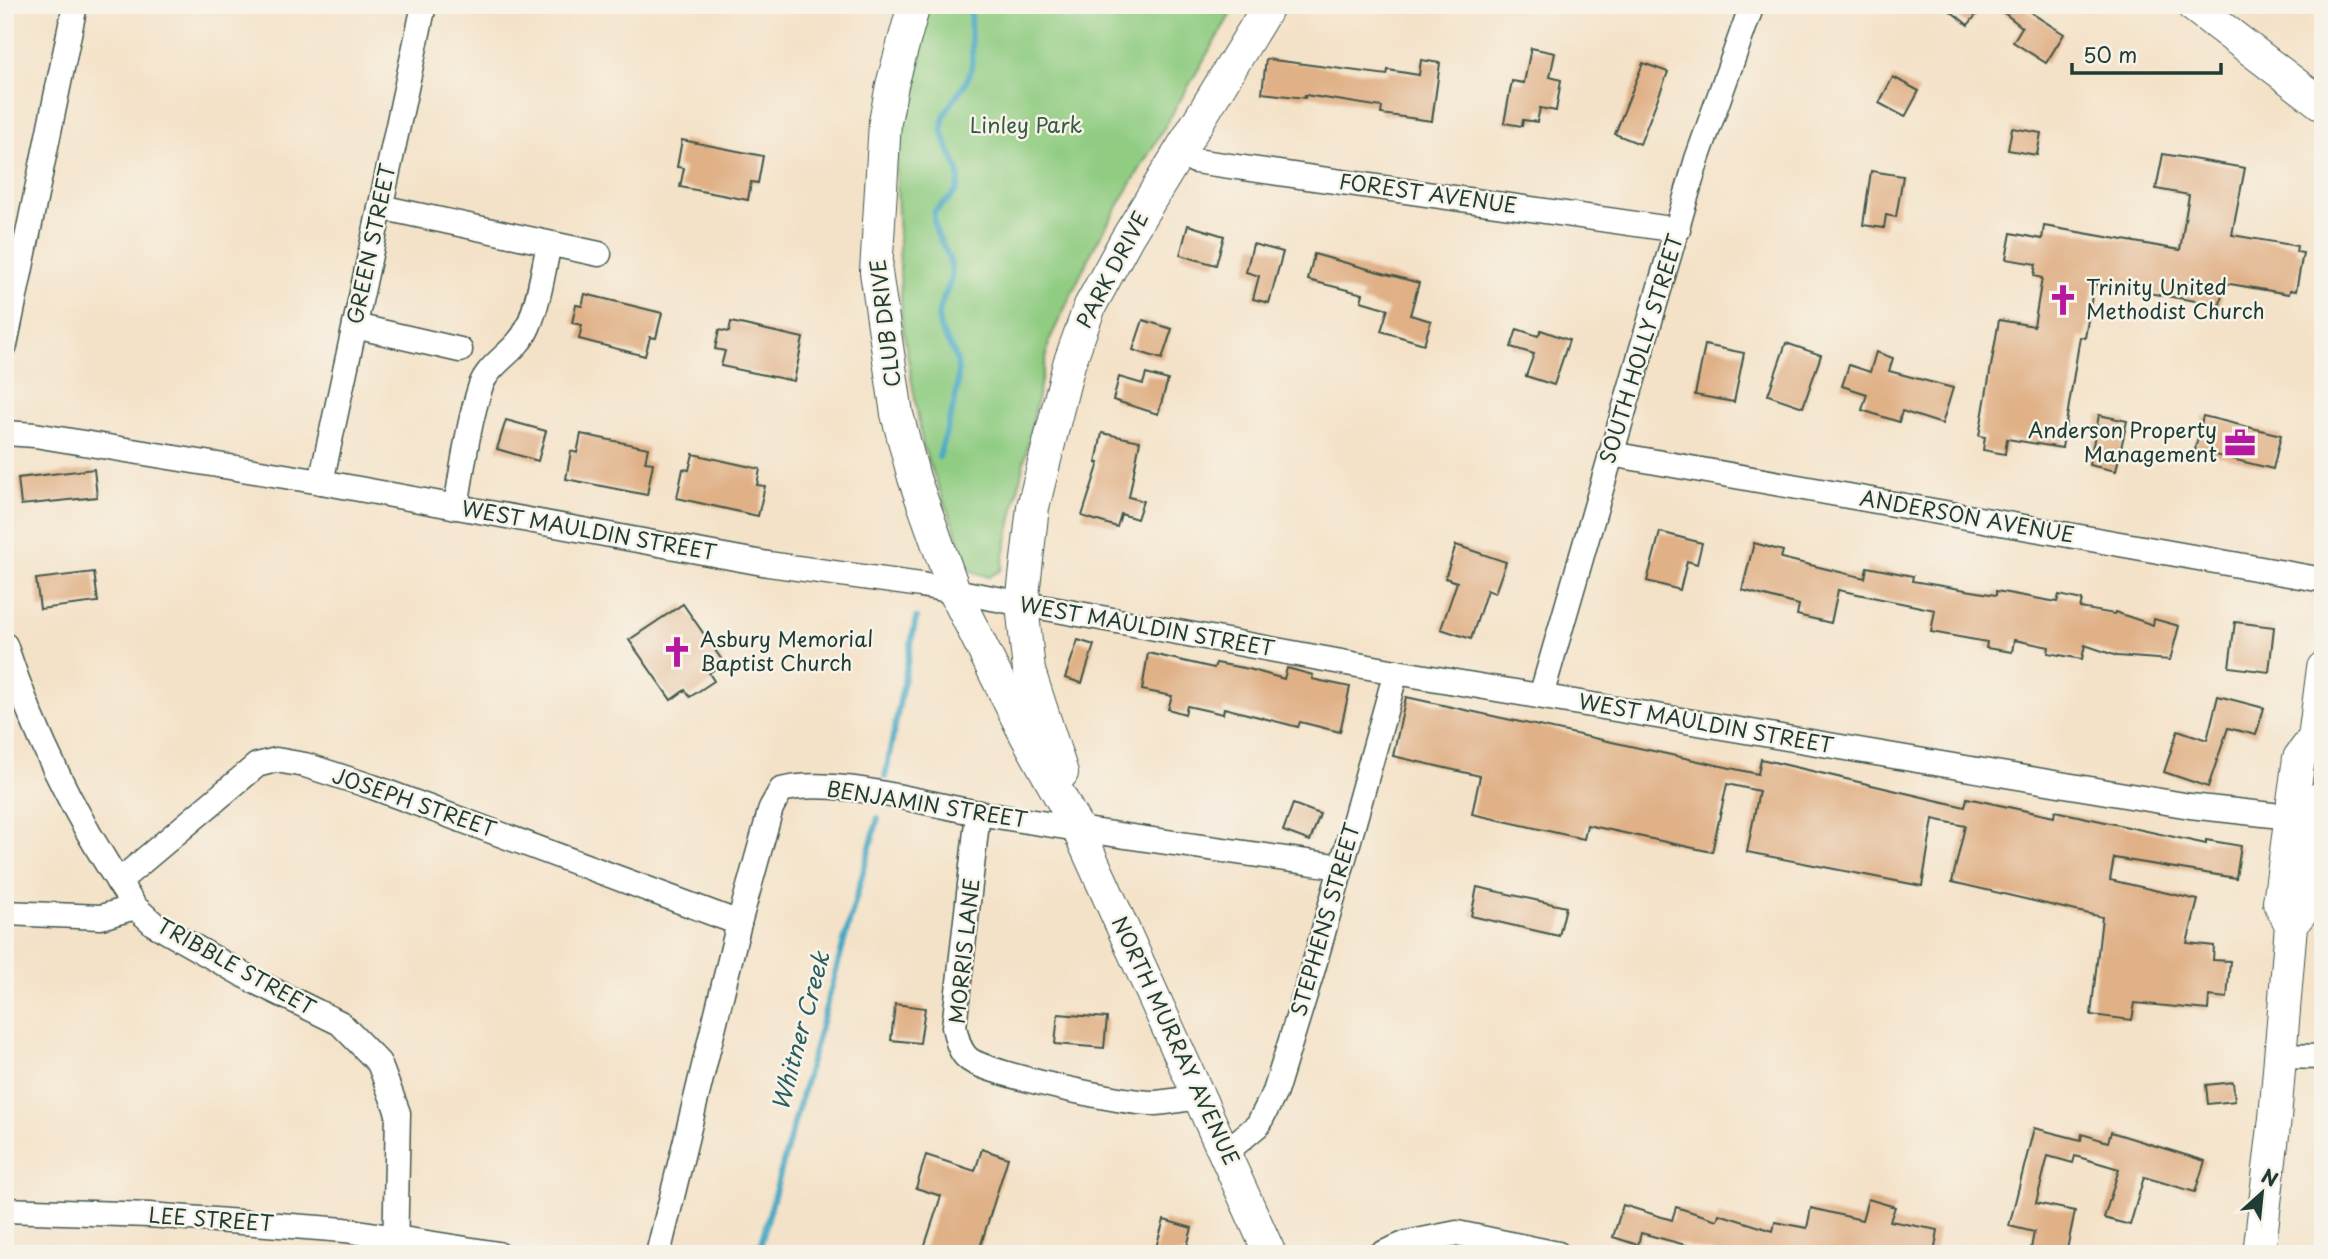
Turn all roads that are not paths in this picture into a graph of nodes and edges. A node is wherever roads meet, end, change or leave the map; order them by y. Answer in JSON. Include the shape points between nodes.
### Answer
{"nodes":[{"id":1,"x":75,"y":5,"type":"edge"},
{"id":2,"x":424,"y":5,"type":"edge"},
{"id":3,"x":914,"y":5,"type":"edge"},
{"id":4,"x":1269,"y":5,"type":"edge"},
{"id":5,"x":1752,"y":5,"type":"edge"},
{"id":6,"x":2192,"y":5,"type":"edge"},
{"id":7,"x":2323,"y":105,"type":"edge"},
{"id":8,"x":1180,"y":152,"type":"junction"},
{"id":9,"x":380,"y":207,"type":"junction"},
{"id":10,"x":1678,"y":230,"type":"junction"},
{"id":11,"x":549,"y":244,"type":"junction"},
{"id":12,"x":599,"y":254,"type":"dead end"},
{"id":13,"x":355,"y":326,"type":"junction"},
{"id":14,"x":5,"y":345,"type":"edge"},
{"id":15,"x":460,"y":350,"type":"dead end"},
{"id":16,"x":5,"y":433,"type":"edge"},
{"id":17,"x":1611,"y":454,"type":"junction"},
{"id":18,"x":321,"y":482,"type":"junction"},
{"id":19,"x":457,"y":507,"type":"junction"},
{"id":20,"x":2323,"y":580,"type":"edge"},
{"id":21,"x":955,"y":593,"type":"junction"},
{"id":22,"x":1022,"y":604,"type":"junction"},
{"id":23,"x":5,"y":645,"type":"edge"},
{"id":24,"x":2323,"y":668,"type":"edge"},
{"id":25,"x":1396,"y":672,"type":"junction"},
{"id":26,"x":1541,"y":696,"type":"junction"},
{"id":27,"x":2318,"y":746,"type":"edge"},
{"id":28,"x":978,"y":813,"type":"junction"},
{"id":29,"x":2314,"y":813,"type":"edge"},
{"id":30,"x":1078,"y":829,"type":"junction"},
{"id":31,"x":1341,"y":867,"type":"junction"},
{"id":32,"x":118,"y":882,"type":"junction"},
{"id":33,"x":135,"y":907,"type":"junction"},
{"id":34,"x":5,"y":913,"type":"edge"},
{"id":35,"x":739,"y":923,"type":"junction"},
{"id":36,"x":2280,"y":1056,"type":"junction"},
{"id":37,"x":2323,"y":1057,"type":"edge"},
{"id":38,"x":1198,"y":1097,"type":"junction"},
{"id":39,"x":1226,"y":1152,"type":"junction"},
{"id":40,"x":5,"y":1210,"type":"edge"},
{"id":41,"x":396,"y":1246,"type":"edge"},
{"id":42,"x":498,"y":1254,"type":"edge"},
{"id":43,"x":658,"y":1254,"type":"edge"},
{"id":44,"x":1270,"y":1254,"type":"edge"},
{"id":45,"x":1381,"y":1254,"type":"edge"},
{"id":46,"x":1558,"y":1254,"type":"edge"},
{"id":47,"x":2259,"y":1254,"type":"edge"}],
"edges":[{"from":1,"to":14,"type":"street"},
{"from":2,"to":9,"type":"street","name":"GREEN STREET"},
{"from":3,"to":21,"type":"main road","name":"CLUB DRIVE","via":[[886,122],[876,272],[897,414],[914,478]]},
{"from":4,"to":8,"type":"main road","name":"PARK DRIVE"},
{"from":5,"to":10,"type":"street","name":"SOUTH HOLLY STREET"},
{"from":6,"to":7,"type":"main road"},
{"from":8,"to":10,"type":"street","name":"FOREST AVENUE","via":[[1195,160]]},
{"from":8,"to":22,"type":"main road","name":"PARK DRIVE","via":[[1090,306],[1069,364],[1033,507]]},
{"from":9,"to":11,"type":"street"},
{"from":9,"to":13,"type":"street","name":"GREEN STREET"},
{"from":10,"to":17,"type":"street","name":"SOUTH HOLLY STREET"},
{"from":11,"to":12,"type":"street"},
{"from":11,"to":19,"type":"street","via":[[528,328],[482,383]]},
{"from":13,"to":15,"type":"street"},
{"from":13,"to":18,"type":"street","name":"GREEN STREET"},
{"from":16,"to":18,"type":"street","name":"WEST MAULDIN STREET"},
{"from":17,"to":20,"type":"street","name":"ANDERSON AVENUE"},
{"from":17,"to":26,"type":"street","name":"SOUTH HOLLY STREET"},
{"from":18,"to":19,"type":"street","name":"WEST MAULDIN STREET"},
{"from":19,"to":21,"type":"street","name":"WEST MAULDIN STREET"},
{"from":21,"to":22,"type":"street","name":"WEST MAULDIN STREET"},
{"from":21,"to":30,"type":"main road","name":"NORTH MURRAY AVENUE"},
{"from":22,"to":25,"type":"street","name":"WEST MAULDIN STREET"},
{"from":22,"to":30,"type":"main road","name":"NORTH MURRAY AVENUE","via":[[1029,671]]},
{"from":23,"to":32,"type":"street","name":"TRIBBLE STREET","via":[[59,776]]},
{"from":24,"to":27,"type":"main road"},
{"from":25,"to":26,"type":"street","name":"WEST MAULDIN STREET"},
{"from":25,"to":31,"type":"street","name":"STEPHENS STREET"},
{"from":26,"to":29,"type":"street","name":"WEST MAULDIN STREET","via":[[2190,806]]},
{"from":27,"to":29,"type":"main road","via":[[2299,758]]},
{"from":28,"to":30,"type":"street","name":"BENJAMIN STREET"},
{"from":28,"to":35,"type":"street","name":"BENJAMIN STREET","via":[[814,786],[781,790],[771,808]]},
{"from":28,"to":38,"type":"street","name":"MORRIS LANE","via":[[954,1027],[968,1059],[1055,1085],[1153,1103]]},
{"from":29,"to":36,"type":"main road","via":[[2279,902],[2291,925]]},
{"from":30,"to":31,"type":"street","name":"BENJAMIN STREET"},
{"from":30,"to":38,"type":"main road","name":"NORTH MURRAY AVENUE"},
{"from":31,"to":39,"type":"street","name":"STEPHENS STREET","via":[[1275,1092],[1258,1125]]},
{"from":32,"to":33,"type":"street","name":"TRIBBLE STREET"},
{"from":32,"to":35,"type":"street","name":"JOSEPH STREET","via":[[257,765],[276,760],[373,787]]},
{"from":33,"to":34,"type":"street","via":[[101,917]]},
{"from":33,"to":41,"type":"street","name":"TRIBBLE STREET","via":[[154,924],[256,982],[340,1023],[379,1063],[398,1113]]},
{"from":35,"to":43,"type":"street","name":"BENJAMIN STREET"},
{"from":36,"to":37,"type":"street"},
{"from":36,"to":47,"type":"main road"},
{"from":38,"to":39,"type":"main road","name":"NORTH MURRAY AVENUE"},
{"from":39,"to":44,"type":"main road","name":"NORTH MURRAY AVENUE"},
{"from":40,"to":41,"type":"street","name":"LEE STREET","via":[[345,1230]]},
{"from":41,"to":42,"type":"street","name":"LEE STREET"},
{"from":45,"to":46,"type":"street","via":[[1407,1242],[1457,1233]]}]}
